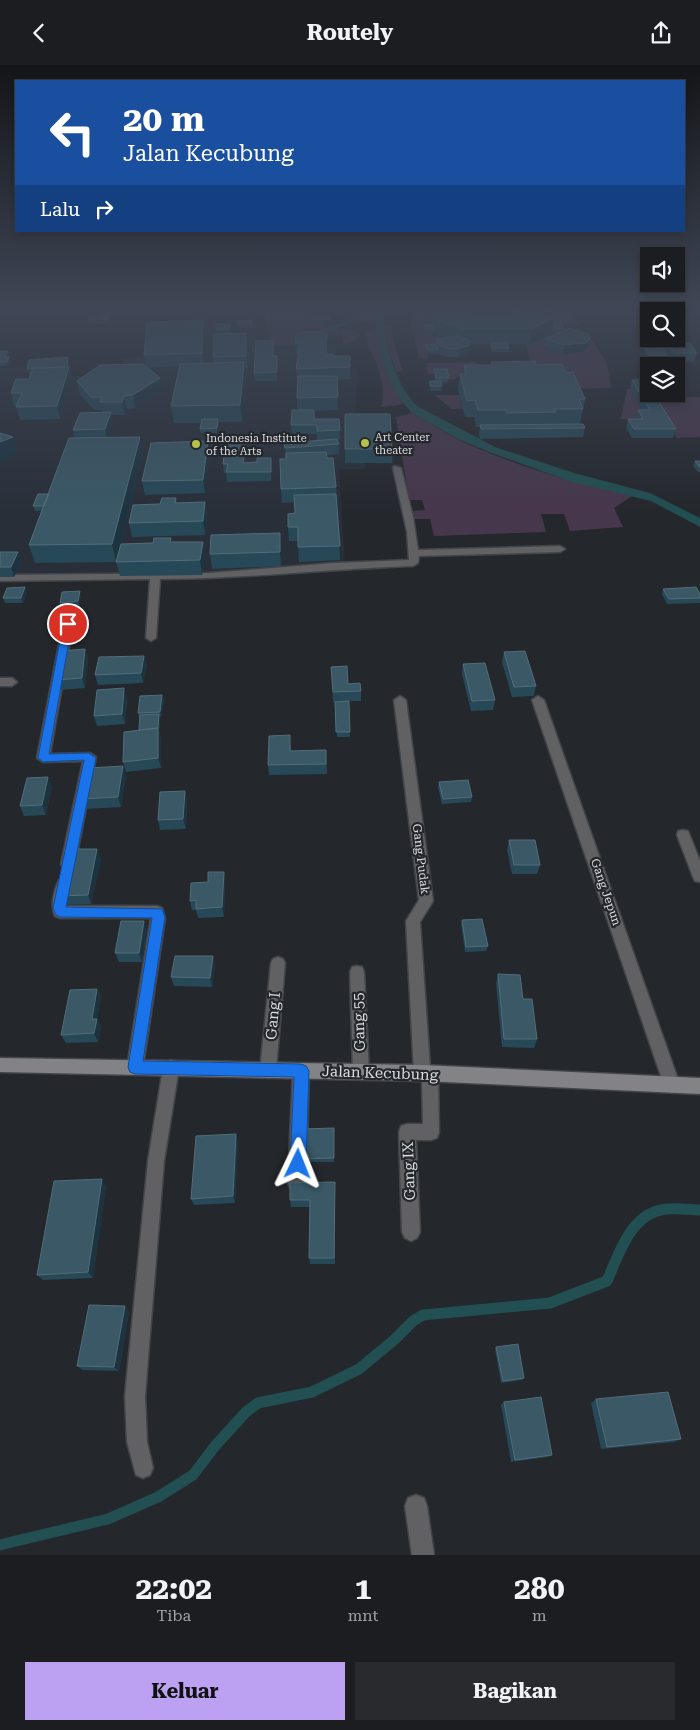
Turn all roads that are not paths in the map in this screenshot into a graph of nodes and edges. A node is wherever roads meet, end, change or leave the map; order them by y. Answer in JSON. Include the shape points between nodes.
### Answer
{"nodes":[{"id":1,"x":397,"y":468,"type":"dead end"},
{"id":2,"x":560,"y":549,"type":"dead end"},
{"id":3,"x":414,"y":553,"type":"junction"},
{"id":4,"x":155,"y":577,"type":"junction"},
{"id":5,"x":0,"y":578,"type":"edge"},
{"id":6,"x":68,"y":624,"type":"dead end"},
{"id":7,"x":151,"y":638,"type":"dead end"},
{"id":8,"x":0,"y":682,"type":"edge"},
{"id":9,"x":12,"y":682,"type":"dead end"},
{"id":10,"x":538,"y":700,"type":"dead end"},
{"id":11,"x":400,"y":701,"type":"dead end"},
{"id":12,"x":683,"y":835,"type":"dead end"},
{"id":13,"x":700,"y":877,"type":"edge"},
{"id":14,"x":278,"y":963,"type":"dead end"},
{"id":15,"x":358,"y":972,"type":"dead end"},
{"id":16,"x":0,"y":1065,"type":"edge"},
{"id":17,"x":135,"y":1067,"type":"junction"},
{"id":18,"x":171,"y":1068,"type":"junction"},
{"id":19,"x":268,"y":1070,"type":"junction"},
{"id":20,"x":301,"y":1071,"type":"junction"},
{"id":21,"x":361,"y":1073,"type":"junction"},
{"id":22,"x":426,"y":1074,"type":"junction"},
{"id":23,"x":672,"y":1085,"type":"junction"},
{"id":24,"x":700,"y":1086,"type":"edge"},
{"id":25,"x":298,"y":1183,"type":"edge"},
{"id":26,"x":411,"y":1232,"type":"dead end"},
{"id":27,"x":143,"y":1469,"type":"dead end"},
{"id":28,"x":416,"y":1505,"type":"dead end"},
{"id":29,"x":423,"y":1555,"type":"edge"}],
"edges":[{"from":1,"to":3,"type":"street"},
{"from":2,"to":3,"type":"street"},
{"from":3,"to":4,"type":"street","via":[[415,563],[260,574]]},
{"from":4,"to":5,"type":"street"},
{"from":4,"to":7,"type":"street"},
{"from":6,"to":17,"type":"street","via":[[43,758],[90,758],[59,908],[62,912],[157,912]]},
{"from":8,"to":9,"type":"street"},
{"from":10,"to":23,"type":"street","name":"Gang Jepun"},
{"from":11,"to":22,"type":"street","name":"Gang Pudak","via":[[426,901],[413,921]]},
{"from":12,"to":13,"type":"street"},
{"from":14,"to":19,"type":"street","name":"Gang I"},
{"from":15,"to":21,"type":"street","name":"Gang 55"},
{"from":16,"to":17,"type":"street","name":"Jalan Kecubung"},
{"from":17,"to":18,"type":"street","name":"Jalan Kecubung"},
{"from":18,"to":19,"type":"street","name":"Jalan Kecubung"},
{"from":18,"to":27,"type":"street","via":[[156,1161],[135,1395]]},
{"from":19,"to":20,"type":"street","name":"Jalan Kecubung"},
{"from":20,"to":21,"type":"street","name":"Jalan Kecubung"},
{"from":20,"to":25,"type":"street"},
{"from":21,"to":22,"type":"street","name":"Jalan Kecubung"},
{"from":22,"to":23,"type":"street","name":"Jalan Kecubung"},
{"from":22,"to":26,"type":"street","name":"Gang IX","via":[[431,1132],[407,1133]]},
{"from":23,"to":24,"type":"street","name":"Jalan Kecubung"},
{"from":28,"to":29,"type":"street"}]}
